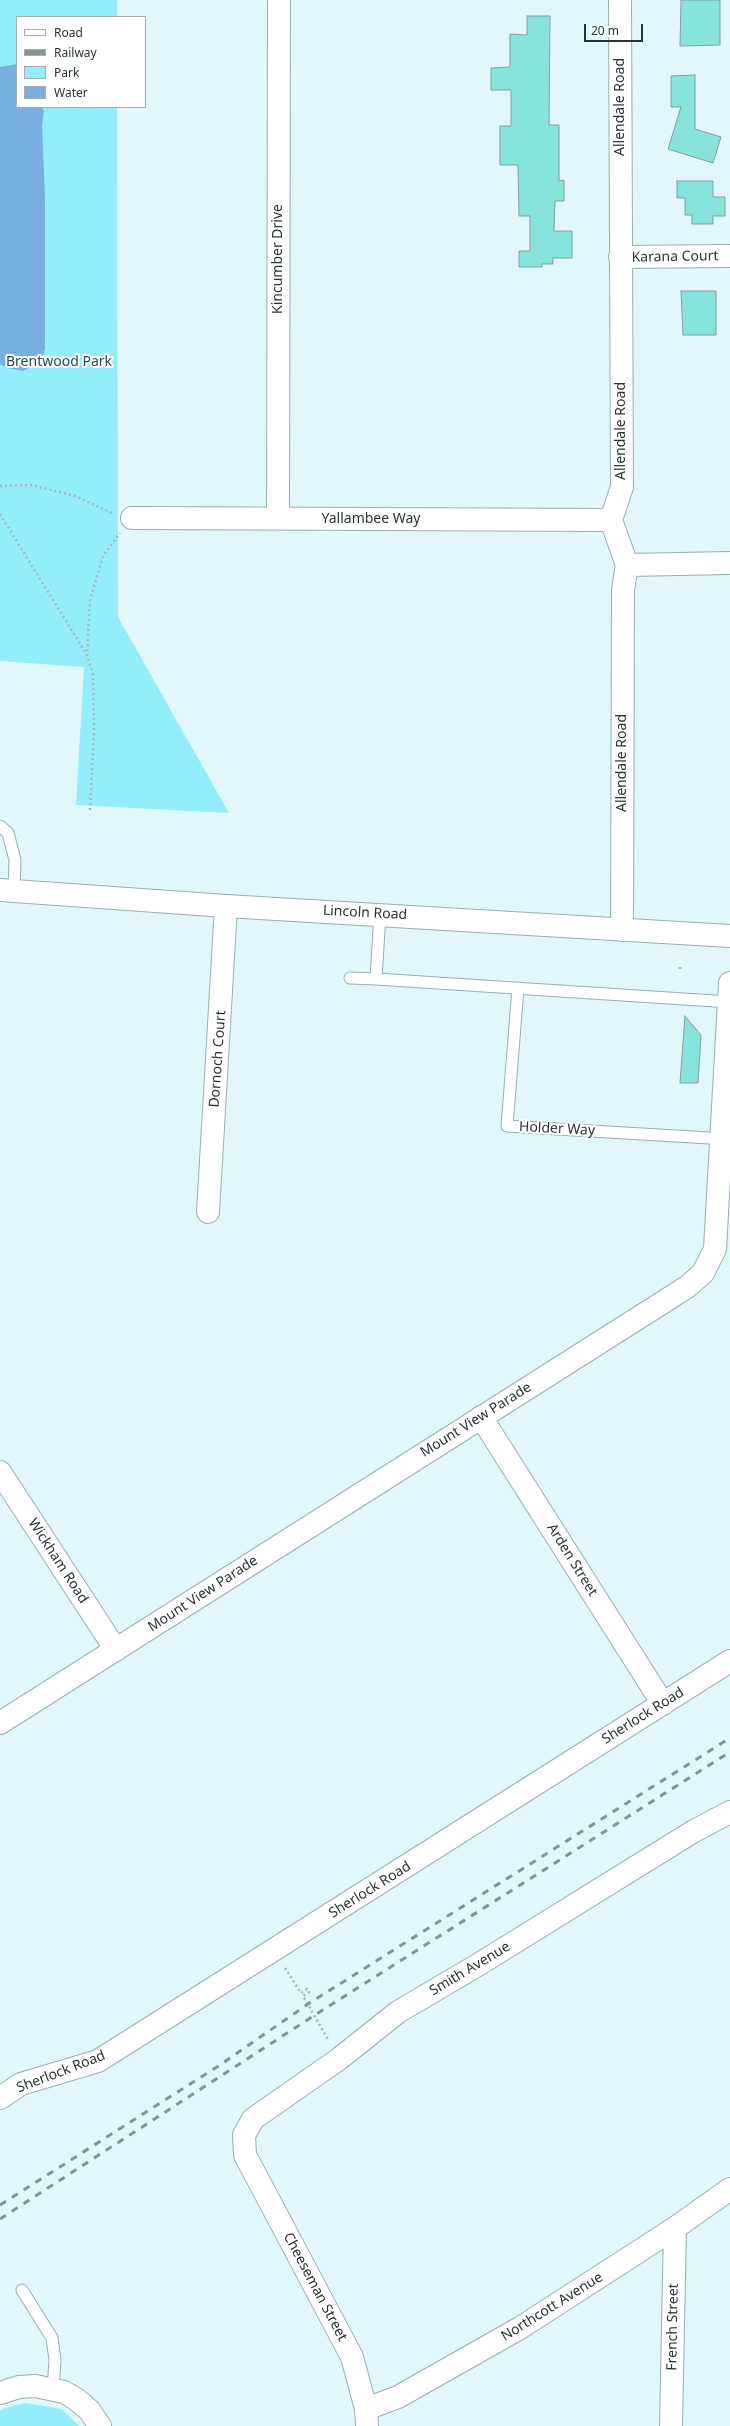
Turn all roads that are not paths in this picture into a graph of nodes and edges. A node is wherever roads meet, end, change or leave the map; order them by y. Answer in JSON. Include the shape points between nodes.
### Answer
{"nodes":[{"id":1,"x":279,"y":0,"type":"edge"},
{"id":2,"x":620,"y":0,"type":"edge"},
{"id":3,"x":730,"y":256,"type":"edge"},
{"id":4,"x":620,"y":257,"type":"junction"},
{"id":5,"x":132,"y":518,"type":"road end"},
{"id":6,"x":278,"y":518,"type":"junction"},
{"id":7,"x":611,"y":520,"type":"junction"},
{"id":8,"x":730,"y":563,"type":"edge"},
{"id":9,"x":627,"y":565,"type":"junction"},
{"id":10,"x":0,"y":826,"type":"edge"},
{"id":11,"x":7,"y":890,"type":"edge"},
{"id":12,"x":226,"y":906,"type":"junction"},
{"id":13,"x":380,"y":914,"type":"junction"},
{"id":14,"x":622,"y":930,"type":"junction"},
{"id":15,"x":730,"y":936,"type":"edge"},
{"id":16,"x":350,"y":978,"type":"dead end"},
{"id":17,"x":376,"y":979,"type":"junction"},
{"id":18,"x":518,"y":988,"type":"junction"},
{"id":19,"x":730,"y":995,"type":"edge"},
{"id":20,"x":726,"y":1139,"type":"edge"},
{"id":21,"x":208,"y":1212,"type":"dead end"},
{"id":22,"x":482,"y":1417,"type":"junction"},
{"id":23,"x":0,"y":1472,"type":"edge"},
{"id":24,"x":116,"y":1650,"type":"junction"},
{"id":25,"x":730,"y":1661,"type":"edge"},
{"id":26,"x":663,"y":1704,"type":"junction"},
{"id":27,"x":0,"y":1724,"type":"edge"},
{"id":28,"x":730,"y":1812,"type":"edge"},
{"id":29,"x":0,"y":2098,"type":"edge"},
{"id":30,"x":245,"y":2155,"type":"joint"},
{"id":31,"x":730,"y":2189,"type":"edge"},
{"id":32,"x":675,"y":2228,"type":"junction"},
{"id":33,"x":22,"y":2290,"type":"dead end"},
{"id":34,"x":53,"y":2390,"type":"junction"},
{"id":35,"x":0,"y":2393,"type":"edge"},
{"id":36,"x":366,"y":2417,"type":"edge"},
{"id":37,"x":100,"y":2426,"type":"edge"},
{"id":38,"x":671,"y":2426,"type":"edge"}],
"edges":[{"from":1,"to":6,"type":"street","name":"Kincumber Drive"},
{"from":2,"to":4,"type":"street","name":"Allendale Road"},
{"from":3,"to":4,"type":"street","name":"Karana Court"},
{"from":4,"to":7,"type":"street","name":"Allendale Road","via":[[622,487]]},
{"from":5,"to":6,"type":"street","name":"Yallambee Way"},
{"from":6,"to":7,"type":"street","name":"Yallambee Way"},
{"from":7,"to":9,"type":"street","name":"Allendale Road"},
{"from":8,"to":9,"type":"street"},
{"from":9,"to":14,"type":"street","name":"Allendale Road","via":[[623,590]]},
{"from":10,"to":11,"type":"lane","via":[[8,833],[15,860]]},
{"from":11,"to":12,"type":"street","name":"Lincoln Road"},
{"from":12,"to":13,"type":"street","name":"Lincoln Road"},
{"from":12,"to":21,"type":"street","name":"Dornoch Court"},
{"from":13,"to":14,"type":"street","name":"Lincoln Road"},
{"from":13,"to":17,"type":"lane"},
{"from":14,"to":15,"type":"street","name":"Lincoln Road"},
{"from":16,"to":17,"type":"lane"},
{"from":17,"to":18,"type":"lane"},
{"from":18,"to":19,"type":"lane"},
{"from":18,"to":20,"type":"lane","name":"Holder Way","via":[[507,1126]]},
{"from":19,"to":20,"type":"street","name":"Mount View Parade"},
{"from":20,"to":22,"type":"street","name":"Mount View Parade","via":[[715,1249],[703,1273],[687,1288]]},
{"from":22,"to":24,"type":"street","name":"Mount View Parade"},
{"from":22,"to":26,"type":"street","name":"Arden Street"},
{"from":23,"to":24,"type":"street","name":"Wickham Road"},
{"from":24,"to":27,"type":"street","name":"Mount View Parade"},
{"from":25,"to":26,"type":"street","name":"Sherlock Road"},
{"from":26,"to":29,"type":"street","name":"Sherlock Road","via":[[98,2061],[21,2084]]},
{"from":28,"to":30,"type":"street","name":"Smith Avenue","via":[[694,1831],[398,2012],[339,2059],[253,2119],[244,2135]]},
{"from":30,"to":36,"type":"street","name":"Cheeseman Street","via":[[352,2357]]},
{"from":31,"to":32,"type":"street","name":"Northcott Avenue"},
{"from":32,"to":36,"type":"street","name":"Northcott Avenue","via":[[520,2328]]},
{"from":32,"to":38,"type":"street","name":"French Street"},
{"from":33,"to":34,"type":"lane","via":[[52,2338],[55,2360]]},
{"from":34,"to":35,"type":"street","via":[[35,2386],[19,2387]]},
{"from":34,"to":37,"type":"street","via":[[76,2399],[89,2410]]}]}
